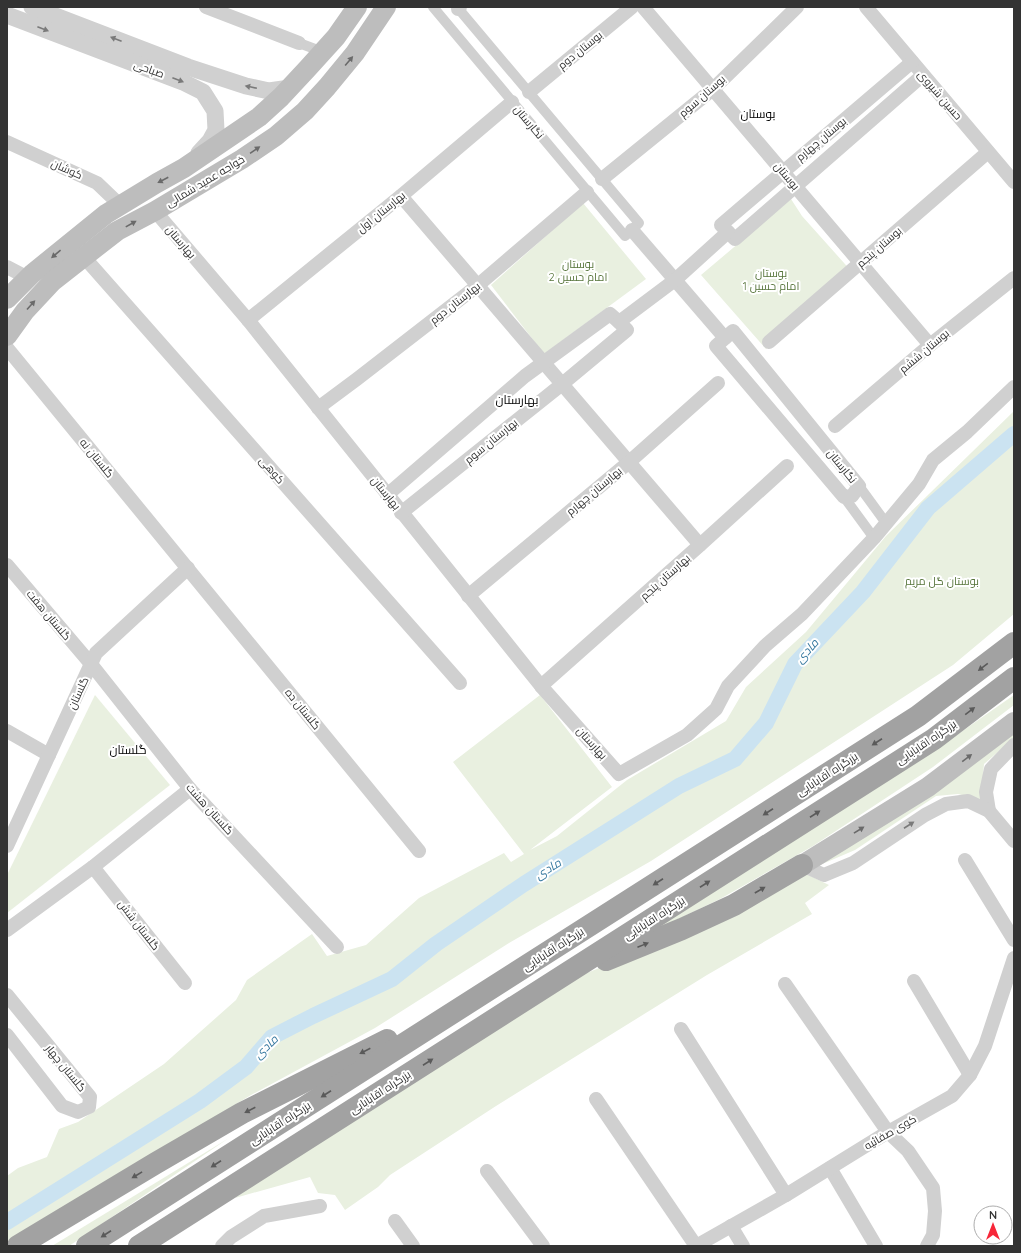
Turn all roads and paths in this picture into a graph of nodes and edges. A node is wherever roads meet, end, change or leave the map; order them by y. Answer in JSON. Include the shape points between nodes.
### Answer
{"nodes":[{"id":1,"x":32,"y":7,"type":"edge"},
{"id":2,"x":206,"y":7,"type":"edge"},
{"id":3,"x":357,"y":7,"type":"edge"},
{"id":4,"x":386,"y":7,"type":"edge"},
{"id":5,"x":433,"y":7,"type":"edge"},
{"id":6,"x":632,"y":7,"type":"edge"},
{"id":7,"x":643,"y":7,"type":"edge"},
{"id":8,"x":797,"y":7,"type":"edge"},
{"id":9,"x":866,"y":7,"type":"edge"},
{"id":10,"x":458,"y":8,"type":"edge"},
{"id":11,"x":7,"y":15,"type":"edge"},
{"id":12,"x":299,"y":43,"type":"joint"},
{"id":13,"x":322,"y":52,"type":"junction"},
{"id":14,"x":136,"y":56,"type":"junction"},
{"id":15,"x":912,"y":62,"type":"junction"},
{"id":16,"x":923,"y":75,"type":"junction"},
{"id":17,"x":290,"y":88,"type":"junction"},
{"id":18,"x":713,"y":89,"type":"junction"},
{"id":19,"x":529,"y":92,"type":"junction"},
{"id":20,"x":512,"y":102,"type":"junction"},
{"id":21,"x":7,"y":142,"type":"edge"},
{"id":22,"x":988,"y":152,"type":"junction"},
{"id":23,"x":184,"y":168,"type":"junction"},
{"id":24,"x":782,"y":171,"type":"junction"},
{"id":25,"x":602,"y":179,"type":"junction"},
{"id":26,"x":1014,"y":182,"type":"edge"},
{"id":27,"x":795,"y":186,"type":"junction"},
{"id":28,"x":587,"y":192,"type":"junction"},
{"id":29,"x":401,"y":196,"type":"junction"},
{"id":30,"x":120,"y":205,"type":"junction"},
{"id":31,"x":155,"y":211,"type":"junction"},
{"id":32,"x":728,"y":232,"type":"junction"},
{"id":33,"x":628,"y":233,"type":"junction"},
{"id":34,"x":84,"y":257,"type":"junction"},
{"id":35,"x":860,"y":263,"type":"junction"},
{"id":36,"x":7,"y":267,"type":"edge"},
{"id":37,"x":28,"y":278,"type":"junction"},
{"id":38,"x":1014,"y":278,"type":"edge"},
{"id":39,"x":674,"y":280,"type":"junction"},
{"id":40,"x":477,"y":286,"type":"junction"},
{"id":41,"x":7,"y":299,"type":"edge"},
{"id":42,"x":248,"y":320,"type":"junction"},
{"id":43,"x":620,"y":322,"type":"junction"},
{"id":44,"x":8,"y":336,"type":"edge"},
{"id":45,"x":725,"y":338,"type":"junction"},
{"id":46,"x":769,"y":342,"type":"dead end"},
{"id":47,"x":930,"y":345,"type":"junction"},
{"id":48,"x":543,"y":363,"type":"junction"},
{"id":49,"x":718,"y":383,"type":"dead end"},
{"id":50,"x":561,"y":384,"type":"junction"},
{"id":51,"x":1014,"y":386,"type":"edge"},
{"id":52,"x":318,"y":408,"type":"junction"},
{"id":53,"x":835,"y":426,"type":"dead end"},
{"id":54,"x":628,"y":462,"type":"junction"},
{"id":55,"x":786,"y":466,"type":"dead end"},
{"id":56,"x":859,"y":486,"type":"junction"},
{"id":57,"x":387,"y":495,"type":"junction"},
{"id":58,"x":844,"y":498,"type":"junction"},
{"id":59,"x":401,"y":513,"type":"junction"},
{"id":60,"x":886,"y":523,"type":"junction"},
{"id":61,"x":874,"y":538,"type":"junction"},
{"id":62,"x":700,"y":545,"type":"junction"},
{"id":63,"x":7,"y":566,"type":"edge"},
{"id":64,"x":188,"y":568,"type":"junction"},
{"id":65,"x":468,"y":596,"type":"junction"},
{"id":66,"x":1014,"y":643,"type":"edge"},
{"id":67,"x":91,"y":664,"type":"junction"},
{"id":68,"x":1014,"y":678,"type":"edge"},
{"id":69,"x":460,"y":683,"type":"dead end"},
{"id":70,"x":541,"y":686,"type":"junction"},
{"id":71,"x":1014,"y":722,"type":"edge"},
{"id":72,"x":7,"y":731,"type":"edge"},
{"id":73,"x":1014,"y":746,"type":"edge"},
{"id":74,"x":49,"y":754,"type":"junction"},
{"id":75,"x":190,"y":789,"type":"junction"},
{"id":76,"x":989,"y":811,"type":"junction"},
{"id":77,"x":1014,"y":841,"type":"edge"},
{"id":78,"x":7,"y":846,"type":"edge"},
{"id":79,"x":419,"y":851,"type":"dead end"},
{"id":80,"x":965,"y":860,"type":"dead end"},
{"id":81,"x":802,"y":866,"type":"junction"},
{"id":82,"x":93,"y":867,"type":"junction"},
{"id":83,"x":7,"y":930,"type":"edge"},
{"id":84,"x":1014,"y":940,"type":"edge"},
{"id":85,"x":337,"y":947,"type":"dead end"},
{"id":86,"x":1014,"y":958,"type":"edge"},
{"id":87,"x":554,"y":981,"type":"junction"},
{"id":88,"x":914,"y":981,"type":"dead end"},
{"id":89,"x":500,"y":982,"type":"junction"},
{"id":90,"x":185,"y":983,"type":"dead end"},
{"id":91,"x":785,"y":984,"type":"dead end"},
{"id":92,"x":7,"y":995,"type":"edge"},
{"id":93,"x":681,"y":1029,"type":"dead end"},
{"id":94,"x":7,"y":1035,"type":"edge"},
{"id":95,"x":970,"y":1075,"type":"junction"},
{"id":96,"x":596,"y":1099,"type":"dead end"},
{"id":97,"x":888,"y":1132,"type":"junction"},
{"id":98,"x":288,"y":1150,"type":"junction"},
{"id":99,"x":830,"y":1168,"type":"junction"},
{"id":100,"x":487,"y":1171,"type":"dead end"},
{"id":101,"x":786,"y":1195,"type":"junction"},
{"id":102,"x":320,"y":1206,"type":"dead end"},
{"id":103,"x":395,"y":1221,"type":"dead end"},
{"id":104,"x":731,"y":1226,"type":"junction"},
{"id":105,"x":873,"y":1245,"type":"edge"},
{"id":106,"x":18,"y":1246,"type":"edge"},
{"id":107,"x":87,"y":1246,"type":"edge"},
{"id":108,"x":139,"y":1246,"type":"edge"},
{"id":109,"x":164,"y":1246,"type":"edge"},
{"id":110,"x":222,"y":1246,"type":"edge"},
{"id":111,"x":413,"y":1246,"type":"edge"},
{"id":112,"x":543,"y":1246,"type":"edge"},
{"id":113,"x":696,"y":1246,"type":"edge"},
{"id":114,"x":743,"y":1246,"type":"edge"},
{"id":115,"x":927,"y":1246,"type":"edge"}],
"edges":[{"from":14,"to":1,"type":"street","name":"صباحی","one_way":true},
{"from":2,"to":12,"type":"street"},
{"from":3,"to":13,"type":"main road","name":"خواجه عمید شمالی"},
{"from":31,"to":4,"type":"main road","name":"خواجه عمید شمالی","one_way":true,"via":[[242,159],[276,136],[304,112],[355,53]]},
{"from":5,"to":20,"type":"street","name":"نگارستان"},
{"from":6,"to":19,"type":"street","name":"بوستان دوم"},
{"from":7,"to":18,"type":"street","name":"بوستان"},
{"from":8,"to":18,"type":"street","name":"بوستان سوم"},
{"from":9,"to":15,"type":"street","name":"حسین شیروی"},
{"from":10,"to":19,"type":"street"},
{"from":11,"to":14,"type":"street","name":"صباحی","one_way":true},
{"from":12,"to":13,"type":"street"},
{"from":13,"to":17,"type":"main road","name":"خواجه عمید شمالی"},
{"from":17,"to":14,"type":"street","name":"صباحی","one_way":true,"via":[[269,91],[188,67]]},
{"from":14,"to":23,"type":"street","name":"صباحی","one_way":true,"via":[[203,92],[215,111],[216,130],[210,141]]},
{"from":15,"to":16,"type":"street","name":"حسین شیروی"},
{"from":15,"to":24,"type":"street","name":"بوستان چهارم"},
{"from":16,"to":22,"type":"street","name":"حسین شیروی"},
{"from":16,"to":27,"type":"street","name":"بوستان چهارم"},
{"from":17,"to":23,"type":"main road","name":"خواجه عمید شمالی","via":[[259,117]]},
{"from":18,"to":24,"type":"street","name":"بوستان"},
{"from":18,"to":25,"type":"street","name":"بوستان سوم"},
{"from":19,"to":25,"type":"street"},
{"from":20,"to":28,"type":"street","name":"نگارستان"},
{"from":20,"to":29,"type":"street","name":"بهارستان اول"},
{"from":21,"to":30,"type":"street","name":"کوشان","via":[[97,183]]},
{"from":22,"to":26,"type":"street","name":"حسین شیروی"},
{"from":22,"to":35,"type":"street","name":"بوستان پنجم"},
{"from":23,"to":30,"type":"main road","name":"خواجه عمید شمالی","one_way":true},
{"from":24,"to":27,"type":"street","name":"بوستان"},
{"from":24,"to":32,"type":"street","name":"بوستان چهارم","via":[[721,225]]},
{"from":25,"to":33,"type":"street","via":[[639,223]]},
{"from":27,"to":32,"type":"street","name":"بوستان چهارم","via":[[735,239]]},
{"from":27,"to":35,"type":"street","name":"بوستان"},
{"from":28,"to":33,"type":"street","name":"نگارستان"},
{"from":28,"to":40,"type":"street","name":"بهارستان دوم"},
{"from":29,"to":40,"type":"street"},
{"from":29,"to":42,"type":"street","name":"بهارستان اول"},
{"from":30,"to":37,"type":"main road","name":"خواجه عمید شمالی","one_way":true,"via":[[70,242]]},
{"from":34,"to":31,"type":"main road","name":"خواجه عمید شمالی","one_way":true,"via":[[117,231]]},
{"from":31,"to":42,"type":"street","name":"بهارستان"},
{"from":32,"to":39,"type":"street"},
{"from":33,"to":39,"type":"street","name":"نگارستان"},
{"from":44,"to":34,"type":"main road","name":"خواجه عمید شمالی","one_way":true,"via":[[25,311],[53,281]]},
{"from":34,"to":69,"type":"street","name":"کوهی"},
{"from":35,"to":46,"type":"street","name":"بوستان پنجم"},
{"from":35,"to":47,"type":"street","name":"بوستان"},
{"from":36,"to":37,"type":"street"},
{"from":37,"to":41,"type":"main road","name":"خواجه عمید شمالی"},
{"from":38,"to":47,"type":"street","name":"بوستان ششم"},
{"from":39,"to":43,"type":"street"},
{"from":39,"to":45,"type":"street","name":"نگارستان"},
{"from":40,"to":48,"type":"street"},
{"from":40,"to":52,"type":"street","name":"بهارستان دوم"},
{"from":42,"to":52,"type":"street","name":"بهارستان"},
{"from":43,"to":48,"type":"street","via":[[610,314]]},
{"from":43,"to":50,"type":"street","name":"بهارستان سوم","via":[[627,330]]},
{"from":44,"to":64,"type":"street","name":"گلستان نه"},
{"from":45,"to":56,"type":"street","name":"نگارستان","via":[[733,331]]},
{"from":45,"to":58,"type":"street","name":"نگارستان","via":[[716,346]]},
{"from":47,"to":53,"type":"street","name":"بوستان ششم"},
{"from":48,"to":50,"type":"street"},
{"from":48,"to":57,"type":"street"},
{"from":49,"to":54,"type":"street","name":"بهارستان چهارم"},
{"from":50,"to":54,"type":"street"},
{"from":50,"to":59,"type":"street","name":"بهارستان سوم"},
{"from":51,"to":60,"type":"street","via":[[967,432],[933,460],[919,484]]},
{"from":52,"to":57,"type":"street","name":"بهارستان"},
{"from":54,"to":62,"type":"street"},
{"from":54,"to":65,"type":"street","name":"بهارستان چهارم"},
{"from":55,"to":62,"type":"street","name":"بهارستان پنجم"},
{"from":56,"to":58,"type":"street","name":"نگارستان","via":[[852,496]]},
{"from":56,"to":60,"type":"street"},
{"from":57,"to":59,"type":"street","name":"بهارستان"},
{"from":58,"to":61,"type":"street"},
{"from":59,"to":65,"type":"street","name":"بهارستان"},
{"from":60,"to":61,"type":"street"},
{"from":61,"to":70,"type":"street","name":"بهارستان","via":[[802,614],[765,646],[728,686],[716,709],[686,734],[619,774]]},
{"from":62,"to":70,"type":"street","name":"بهارستان پنجم"},
{"from":63,"to":67,"type":"street","name":"گلستان هفت"},
{"from":64,"to":67,"type":"street","name":"گلستان","via":[[96,653]]},
{"from":64,"to":79,"type":"street","name":"گلستان ده"},
{"from":65,"to":70,"type":"street","name":"بهارستان"},
{"from":66,"to":89,"type":"highway","name":"بزرگراه آقابابایی","one_way":true,"via":[[918,716]]},
{"from":67,"to":74,"type":"street","name":"گلستان"},
{"from":67,"to":75,"type":"street","name":"گلستان هشت"},
{"from":87,"to":68,"type":"highway","name":"بزرگراه اقابابایی","one_way":true,"via":[[934,739]]},
{"from":81,"to":71,"type":"main road","one_way":true,"via":[[928,787]]},
{"from":72,"to":74,"type":"street"},
{"from":73,"to":76,"type":"street","via":[[991,769],[986,792]]},
{"from":74,"to":78,"type":"street","name":"گلستان"},
{"from":75,"to":82,"type":"street"},
{"from":75,"to":85,"type":"street","name":"گلستان هشت"},
{"from":76,"to":77,"type":"street"},
{"from":81,"to":76,"type":"street","one_way":true,"via":[[824,875],[853,863],[946,804],[968,801]]},
{"from":80,"to":84,"type":"street"},
{"from":87,"to":81,"type":"highway","one_way":true,"via":[[682,929],[727,908]]},
{"from":82,"to":83,"type":"street"},
{"from":82,"to":90,"type":"street","name":"گلستان شش"},
{"from":86,"to":95,"type":"street","name":"کوی صفائیه","via":[[985,1046]]},
{"from":98,"to":87,"type":"highway","name":"بزرگراه اقابابایی","one_way":true},
{"from":88,"to":95,"type":"street"},
{"from":89,"to":106,"type":"highway","one_way":true,"via":[[242,1113]]},
{"from":89,"to":107,"type":"highway","name":"بزرگراه آقابابایی","one_way":true},
{"from":91,"to":97,"type":"street"},
{"from":92,"to":94,"type":"street","name":"گلستان چهار","via":[[90,1097],[89,1107],[78,1112],[62,1106]]},
{"from":93,"to":101,"type":"street"},
{"from":95,"to":97,"type":"street","name":"کوی صفائیه","via":[[952,1096]]},
{"from":96,"to":113,"type":"street"},
{"from":97,"to":99,"type":"street","name":"کوی صفائیه"},
{"from":97,"to":115,"type":"street","via":[[908,1151],[933,1188],[933,1236]]},
{"from":98,"to":108,"type":"highway"},
{"from":98,"to":109,"type":"highway"},
{"from":99,"to":101,"type":"street","name":"کوی صفائیه"},
{"from":99,"to":105,"type":"street"},
{"from":100,"to":112,"type":"street"},
{"from":101,"to":104,"type":"street","name":"کوی صفائیه"},
{"from":102,"to":110,"type":"street","via":[[264,1216],[231,1237]]},
{"from":103,"to":111,"type":"street"},
{"from":104,"to":113,"type":"street","name":"کوی صفائیه"},
{"from":104,"to":114,"type":"street"}]}
